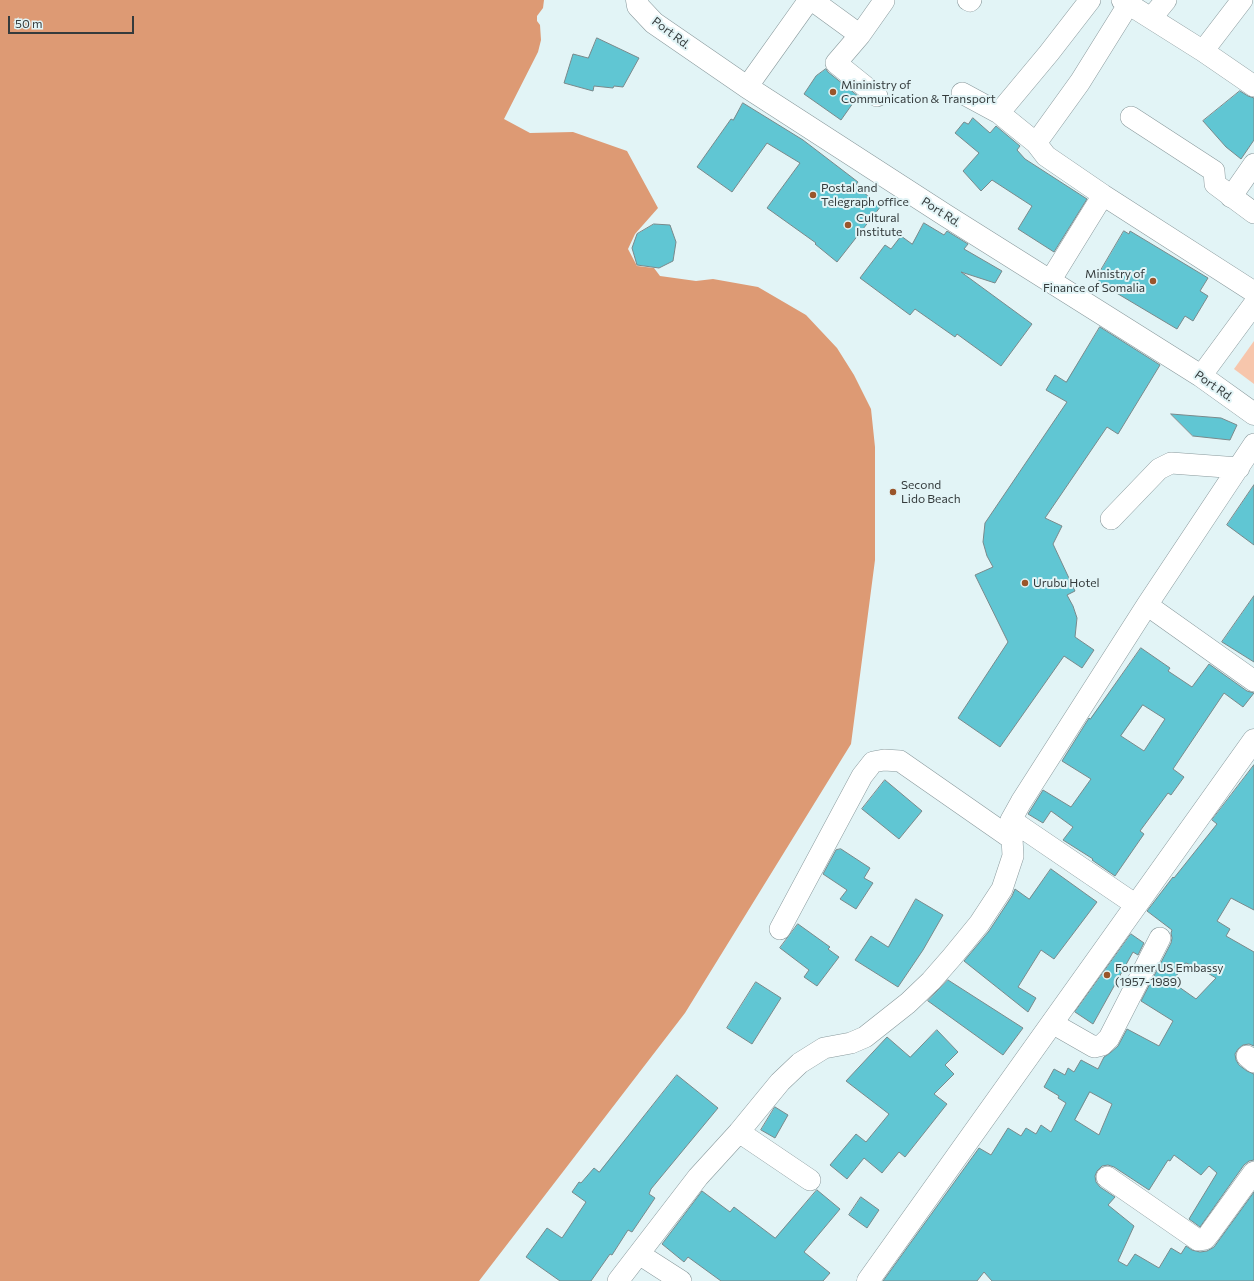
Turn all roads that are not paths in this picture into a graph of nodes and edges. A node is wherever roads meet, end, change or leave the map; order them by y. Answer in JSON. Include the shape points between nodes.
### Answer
{"nodes":[{"id":1,"x":637,"y":0,"type":"edge"},
{"id":2,"x":1242,"y":0,"type":"edge"},
{"id":3,"x":804,"y":2,"type":"edge"},
{"id":4,"x":1084,"y":2,"type":"edge"},
{"id":5,"x":1125,"y":2,"type":"edge"},
{"id":6,"x":877,"y":3,"type":"edge"},
{"id":7,"x":860,"y":35,"type":"junction"},
{"id":8,"x":1203,"y":51,"type":"junction"},
{"id":9,"x":1254,"y":86,"type":"edge"},
{"id":10,"x":747,"y":87,"type":"junction"},
{"id":11,"x":962,"y":94,"type":"dead end"},
{"id":12,"x":877,"y":96,"type":"dead end"},
{"id":13,"x":999,"y":113,"type":"junction"},
{"id":14,"x":1130,"y":117,"type":"dead end"},
{"id":15,"x":1036,"y":144,"type":"junction"},
{"id":16,"x":1254,"y":164,"type":"edge"},
{"id":17,"x":1103,"y":195,"type":"junction"},
{"id":18,"x":1231,"y":197,"type":"junction"},
{"id":19,"x":1254,"y":213,"type":"edge"},
{"id":20,"x":1050,"y":281,"type":"junction"},
{"id":21,"x":1254,"y":292,"type":"edge"},
{"id":22,"x":1254,"y":304,"type":"edge"},
{"id":23,"x":1201,"y":376,"type":"junction"},
{"id":24,"x":1254,"y":414,"type":"edge"},
{"id":25,"x":1254,"y":444,"type":"edge"},
{"id":26,"x":1238,"y":468,"type":"junction"},
{"id":27,"x":1111,"y":519,"type":"dead end"},
{"id":28,"x":1147,"y":605,"type":"junction"},
{"id":29,"x":1254,"y":681,"type":"edge"},
{"id":30,"x":1254,"y":740,"type":"edge"},
{"id":31,"x":1011,"y":829,"type":"junction"},
{"id":32,"x":1136,"y":905,"type":"junction"},
{"id":33,"x":780,"y":930,"type":"dead end"},
{"id":34,"x":1160,"y":938,"type":"dead end"},
{"id":35,"x":1052,"y":1022,"type":"junction"},
{"id":36,"x":739,"y":1132,"type":"junction"},
{"id":37,"x":1254,"y":1172,"type":"edge"},
{"id":38,"x":1107,"y":1177,"type":"dead end"},
{"id":39,"x":810,"y":1180,"type":"dead end"},
{"id":40,"x":639,"y":1254,"type":"junction"},
{"id":41,"x":618,"y":1281,"type":"edge"},
{"id":42,"x":681,"y":1281,"type":"edge"},
{"id":43,"x":868,"y":1281,"type":"edge"}],
"edges":[{"from":1,"to":10,"type":"main road","name":"Port Rd.","via":[[638,6],[654,23]]},
{"from":2,"to":8,"type":"street"},
{"from":3,"to":7,"type":"street"},
{"from":3,"to":10,"type":"street"},
{"from":4,"to":13,"type":"street","via":[[1049,53]]},
{"from":5,"to":8,"type":"street"},
{"from":5,"to":15,"type":"street","via":[[1080,82]]},
{"from":6,"to":7,"type":"street"},
{"from":7,"to":12,"type":"street","via":[[836,63]]},
{"from":8,"to":9,"type":"street"},
{"from":10,"to":20,"type":"main road","name":"Port Rd."},
{"from":11,"to":13,"type":"street"},
{"from":13,"to":15,"type":"street"},
{"from":14,"to":18,"type":"street","via":[[1214,171],[1215,184]]},
{"from":15,"to":17,"type":"street","via":[[1046,156]]},
{"from":16,"to":18,"type":"street"},
{"from":17,"to":20,"type":"street"},
{"from":17,"to":21,"type":"street"},
{"from":18,"to":19,"type":"street"},
{"from":20,"to":23,"type":"main road","name":"Port Rd."},
{"from":22,"to":23,"type":"street"},
{"from":23,"to":24,"type":"main road","name":"Port Rd."},
{"from":25,"to":26,"type":"street"},
{"from":26,"to":27,"type":"street","via":[[1171,463],[1159,469]]},
{"from":26,"to":28,"type":"street"},
{"from":28,"to":29,"type":"street"},
{"from":28,"to":31,"type":"street","via":[[1080,707]]},
{"from":30,"to":32,"type":"main road"},
{"from":31,"to":32,"type":"street"},
{"from":31,"to":33,"type":"street","via":[[900,761],[873,762],[862,776]]},
{"from":31,"to":36,"type":"street","via":[[1013,856],[1002,889],[979,924],[931,981],[865,1037],[851,1043],[824,1048],[800,1063],[780,1082]]},
{"from":32,"to":35,"type":"main road"},
{"from":34,"to":35,"type":"street","via":[[1109,1038],[1102,1045],[1094,1047]]},
{"from":35,"to":43,"type":"main road"},
{"from":36,"to":39,"type":"street"},
{"from":36,"to":40,"type":"street","via":[[698,1177]]},
{"from":37,"to":38,"type":"street","via":[[1205,1239],[1198,1240]]},
{"from":40,"to":41,"type":"street"},
{"from":40,"to":42,"type":"street"}]}
